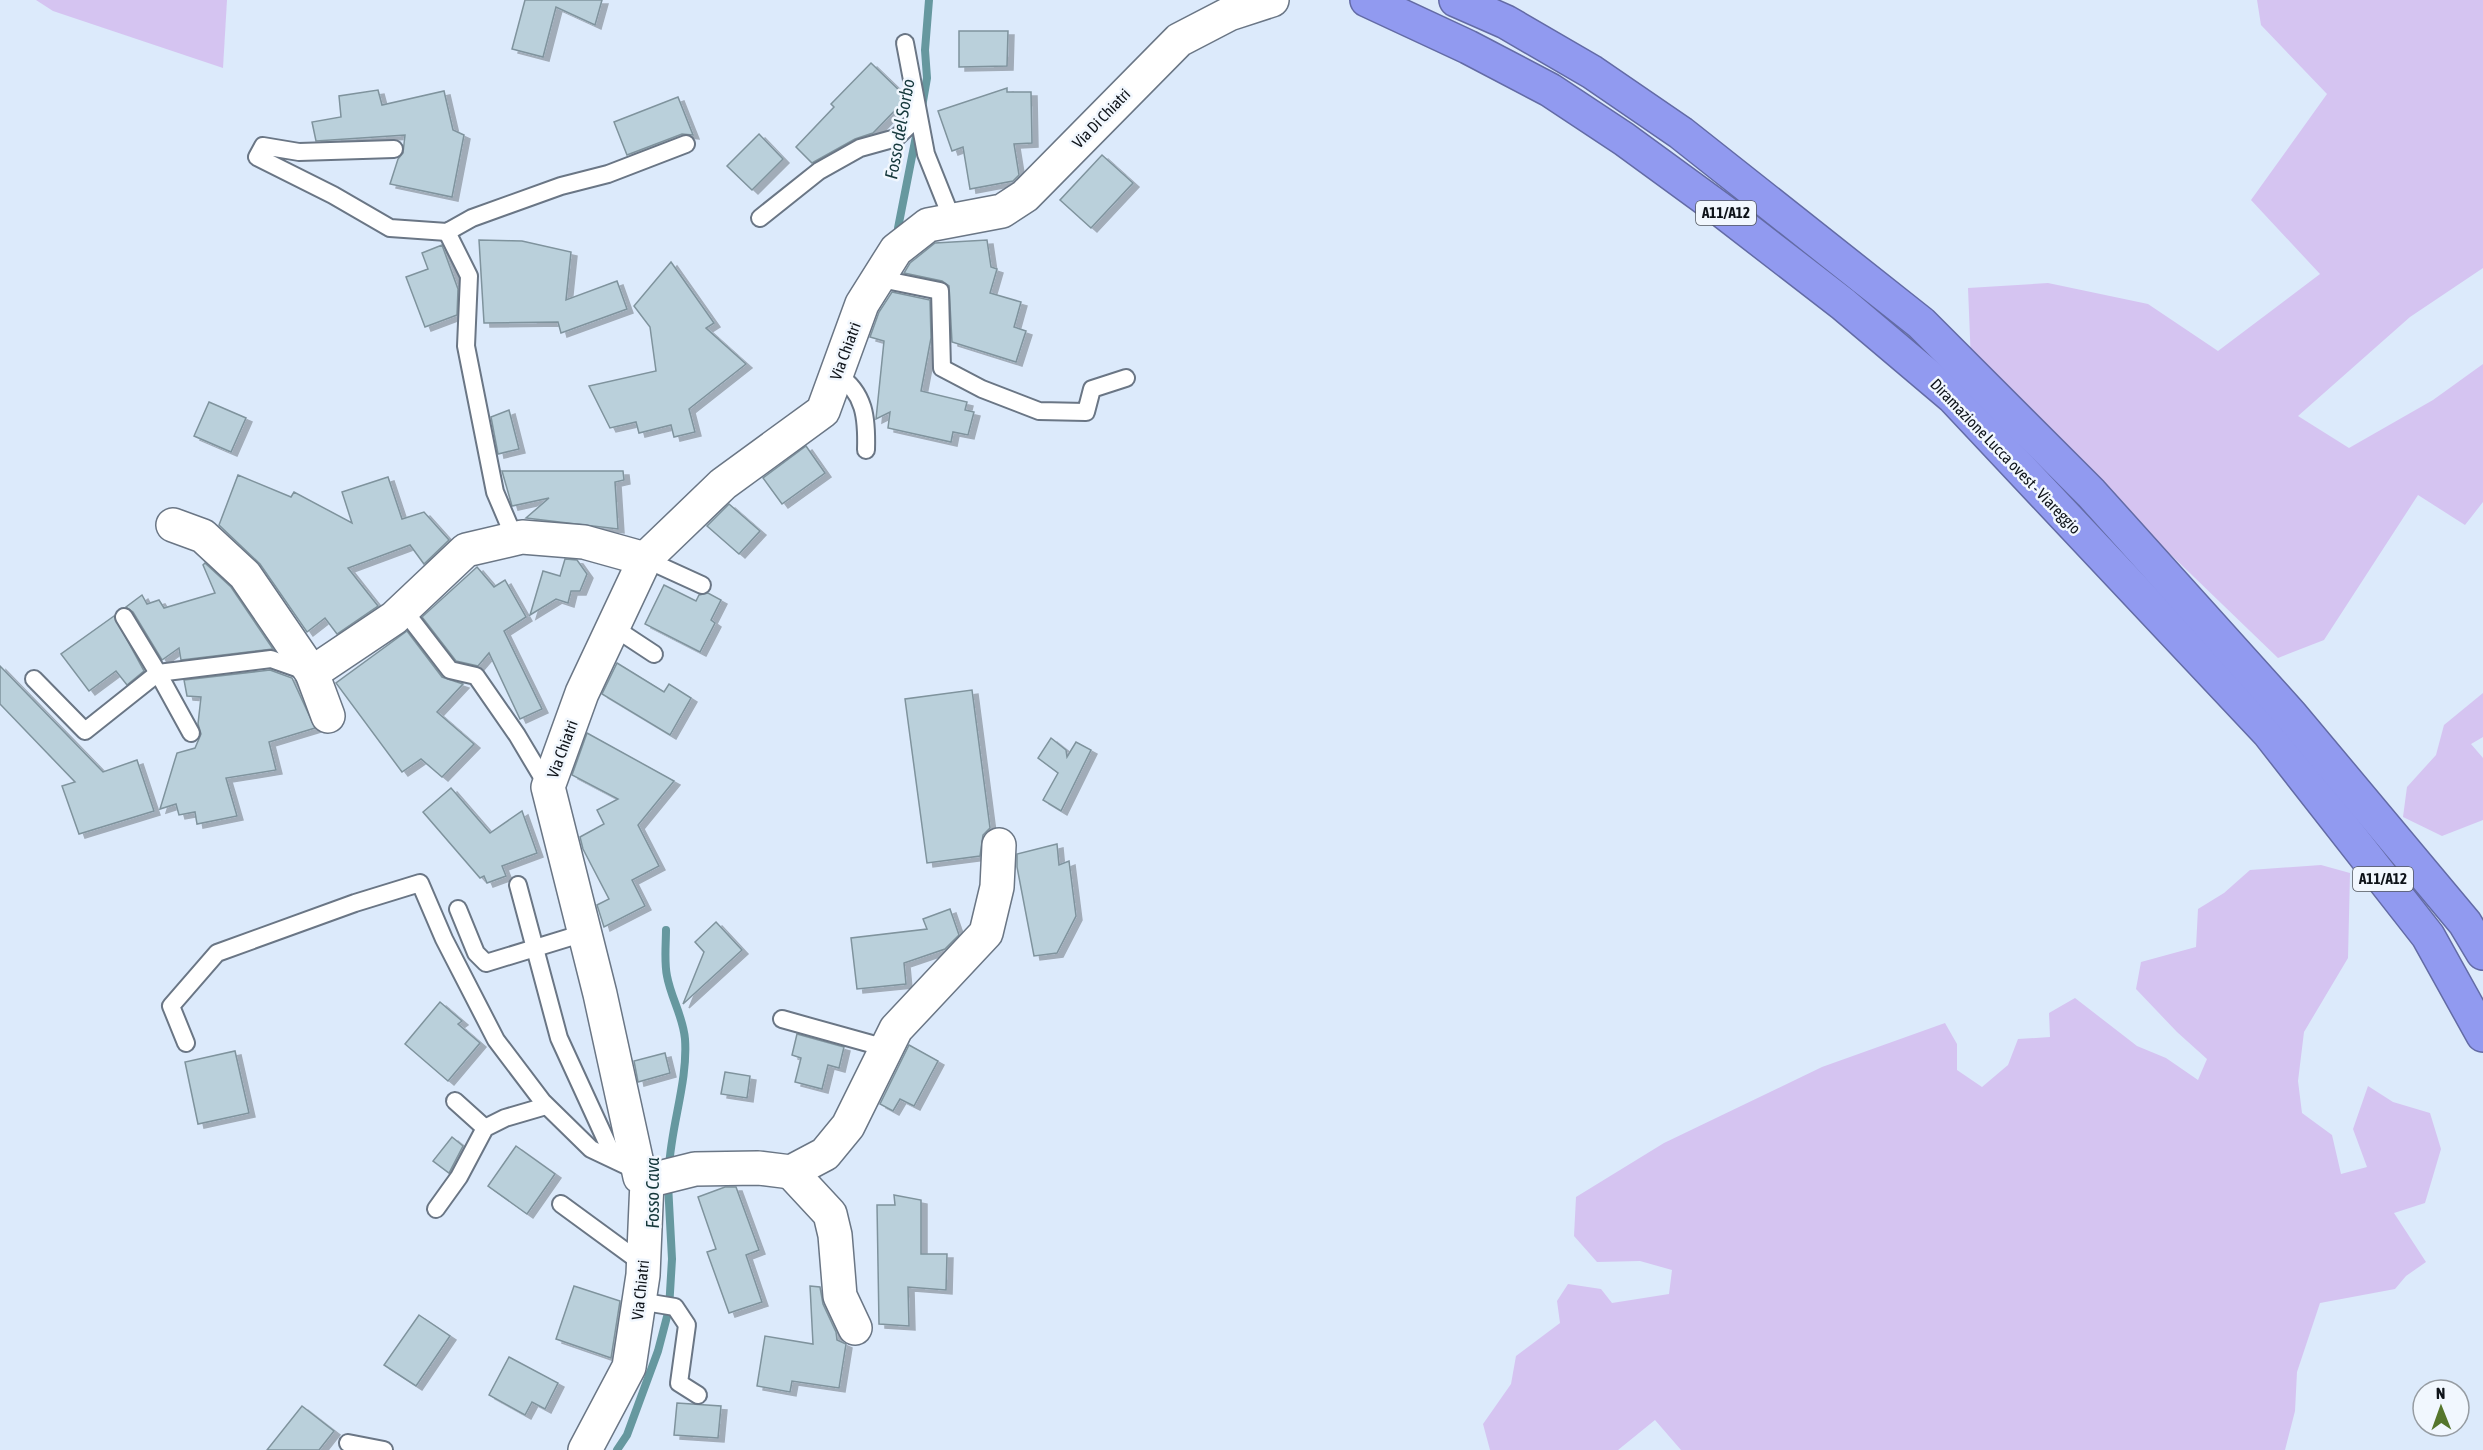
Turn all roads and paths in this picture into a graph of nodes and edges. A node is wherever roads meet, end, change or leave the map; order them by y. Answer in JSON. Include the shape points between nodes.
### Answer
{"nodes":[{"id":1,"x":1272,"y":0,"type":"edge"},
{"id":2,"x":1367,"y":0,"type":"edge"},
{"id":3,"x":1455,"y":0,"type":"edge"},
{"id":4,"x":906,"y":43,"type":"dead end"},
{"id":5,"x":918,"y":120,"type":"junction"},
{"id":6,"x":686,"y":144,"type":"dead end"},
{"id":7,"x":394,"y":149,"type":"dead end"},
{"id":8,"x":760,"y":218,"type":"dead end"},
{"id":9,"x":940,"y":222,"type":"junction"},
{"id":10,"x":447,"y":232,"type":"junction"},
{"id":11,"x":876,"y":278,"type":"junction"},
{"id":12,"x":837,"y":374,"type":"junction"},
{"id":13,"x":1126,"y":378,"type":"dead end"},
{"id":14,"x":866,"y":450,"type":"dead end"},
{"id":15,"x":172,"y":525,"type":"dead end"},
{"id":16,"x":515,"y":539,"type":"junction"},
{"id":17,"x":645,"y":559,"type":"junction"},
{"id":18,"x":702,"y":585,"type":"dead end"},
{"id":19,"x":403,"y":609,"type":"junction"},
{"id":20,"x":124,"y":617,"type":"dead end"},
{"id":21,"x":613,"y":627,"type":"junction"},
{"id":22,"x":654,"y":654,"type":"dead end"},
{"id":23,"x":158,"y":673,"type":"junction"},
{"id":24,"x":312,"y":673,"type":"junction"},
{"id":25,"x":34,"y":680,"type":"dead end"},
{"id":26,"x":328,"y":716,"type":"dead end"},
{"id":27,"x":2280,"y":724,"type":"junction"},
{"id":28,"x":191,"y":734,"type":"dead end"},
{"id":29,"x":548,"y":787,"type":"junction"},
{"id":30,"x":999,"y":845,"type":"dead end"},
{"id":31,"x":518,"y":885,"type":"dead end"},
{"id":32,"x":458,"y":909,"type":"dead end"},
{"id":33,"x":584,"y":933,"type":"junction"},
{"id":34,"x":537,"y":948,"type":"junction"},
{"id":35,"x":2483,"y":953,"type":"edge"},
{"id":36,"x":782,"y":1019,"type":"dead end"},
{"id":37,"x":2483,"y":1035,"type":"edge"},
{"id":38,"x":186,"y":1043,"type":"dead end"},
{"id":39,"x":886,"y":1048,"type":"junction"},
{"id":40,"x":455,"y":1101,"type":"dead end"},
{"id":41,"x":546,"y":1106,"type":"junction"},
{"id":42,"x":485,"y":1128,"type":"junction"},
{"id":43,"x":791,"y":1172,"type":"junction"},
{"id":44,"x":643,"y":1176,"type":"junction"},
{"id":45,"x":561,"y":1204,"type":"dead end"},
{"id":46,"x":436,"y":1209,"type":"dead end"},
{"id":47,"x":643,"y":1264,"type":"junction"},
{"id":48,"x":648,"y":1303,"type":"junction"},
{"id":49,"x":855,"y":1328,"type":"dead end"},
{"id":50,"x":698,"y":1395,"type":"dead end"},
{"id":51,"x":348,"y":1443,"type":"dead end"},
{"id":52,"x":384,"y":1450,"type":"edge"},
{"id":53,"x":585,"y":1450,"type":"edge"}],
"edges":[{"from":1,"to":9,"type":"street","name":"Via Di Chiatri","via":[[1229,14],[1179,40],[1026,196],[1002,211]]},
{"from":2,"to":27,"type":"highway","name":"Diramazione Lucca ovest - Viareggio","number":"A11/A12","via":[[1550,90],[1688,185],[1834,297],[1953,397],[2039,489]]},
{"from":3,"to":27,"type":"highway","name":"Diramazione Lucca ovest - Viareggio","number":"A11/A12","via":[[1506,22],[1592,72],[1681,133],[1920,323],[2065,468]]},
{"from":4,"to":5,"type":"lane"},
{"from":5,"to":8,"type":"lane","via":[[896,138],[860,148],[819,171]]},
{"from":5,"to":9,"type":"lane"},
{"from":6,"to":10,"type":"lane","via":[[472,218]]},
{"from":7,"to":10,"type":"lane","via":[[299,152],[263,146],[257,158],[390,228]]},
{"from":9,"to":11,"type":"street","name":"Via Chiatri","via":[[896,250]]},
{"from":10,"to":16,"type":"lane","via":[[470,276],[466,346],[495,492]]},
{"from":11,"to":12,"type":"street","name":"Via Chiatri","via":[[862,304]]},
{"from":11,"to":13,"type":"lane","via":[[940,291],[942,368],[982,389],[1039,411],[1086,412],[1092,389]]},
{"from":12,"to":14,"type":"lane","via":[[851,383],[867,416]]},
{"from":12,"to":17,"type":"street","name":"Via Chiatri","via":[[824,411],[723,484]]},
{"from":15,"to":24,"type":"street","via":[[203,536],[245,575]]},
{"from":16,"to":17,"type":"street","via":[[584,542]]},
{"from":16,"to":19,"type":"street","via":[[466,550]]},
{"from":17,"to":18,"type":"lane"},
{"from":17,"to":21,"type":"street","name":"Via Chiatri"},
{"from":19,"to":24,"type":"street"},
{"from":19,"to":29,"type":"lane","via":[[450,670],[476,676]]},
{"from":20,"to":23,"type":"lane"},
{"from":21,"to":22,"type":"lane"},
{"from":21,"to":29,"type":"street","name":"Via Chiatri","via":[[582,693]]},
{"from":23,"to":24,"type":"lane","via":[[271,659]]},
{"from":23,"to":25,"type":"lane","via":[[85,731]]},
{"from":23,"to":28,"type":"lane"},
{"from":24,"to":26,"type":"street"},
{"from":27,"to":35,"type":"highway","name":"Diramazione Lucca ovest - Viareggio","number":"A11/A12","via":[[2465,923]]},
{"from":27,"to":37,"type":"highway","name":"Diramazione Lucca ovest - Viareggio","number":"A11/A12","via":[[2428,936]]},
{"from":29,"to":33,"type":"street","name":"Via Chiatri"},
{"from":30,"to":39,"type":"street","via":[[997,887],[986,933],[896,1029]]},
{"from":31,"to":34,"type":"lane"},
{"from":32,"to":34,"type":"lane","via":[[476,953],[486,963]]},
{"from":33,"to":34,"type":"lane"},
{"from":33,"to":44,"type":"street","name":"Via Chiatri"},
{"from":34,"to":44,"type":"lane","via":[[559,1038],[609,1147]]},
{"from":36,"to":39,"type":"lane"},
{"from":38,"to":41,"type":"lane","via":[[171,1006],[218,953],[355,903],[420,884],[496,1040]]},
{"from":39,"to":43,"type":"street","via":[[848,1126],[825,1154]]},
{"from":40,"to":42,"type":"lane"},
{"from":41,"to":42,"type":"lane"},
{"from":41,"to":44,"type":"lane","via":[[591,1149]]},
{"from":42,"to":46,"type":"lane","via":[[459,1177]]},
{"from":43,"to":44,"type":"street","via":[[758,1167]]},
{"from":43,"to":49,"type":"street","via":[[831,1214],[840,1296]]},
{"from":44,"to":47,"type":"street","name":"Via Chiatri"},
{"from":45,"to":47,"type":"lane"},
{"from":47,"to":48,"type":"street","name":"Via Chiatri"},
{"from":48,"to":50,"type":"lane","via":[[675,1307],[687,1324],[679,1383]]},
{"from":48,"to":53,"type":"street","name":"Via Chiatri","via":[[629,1367]]},
{"from":51,"to":52,"type":"lane"}]}
